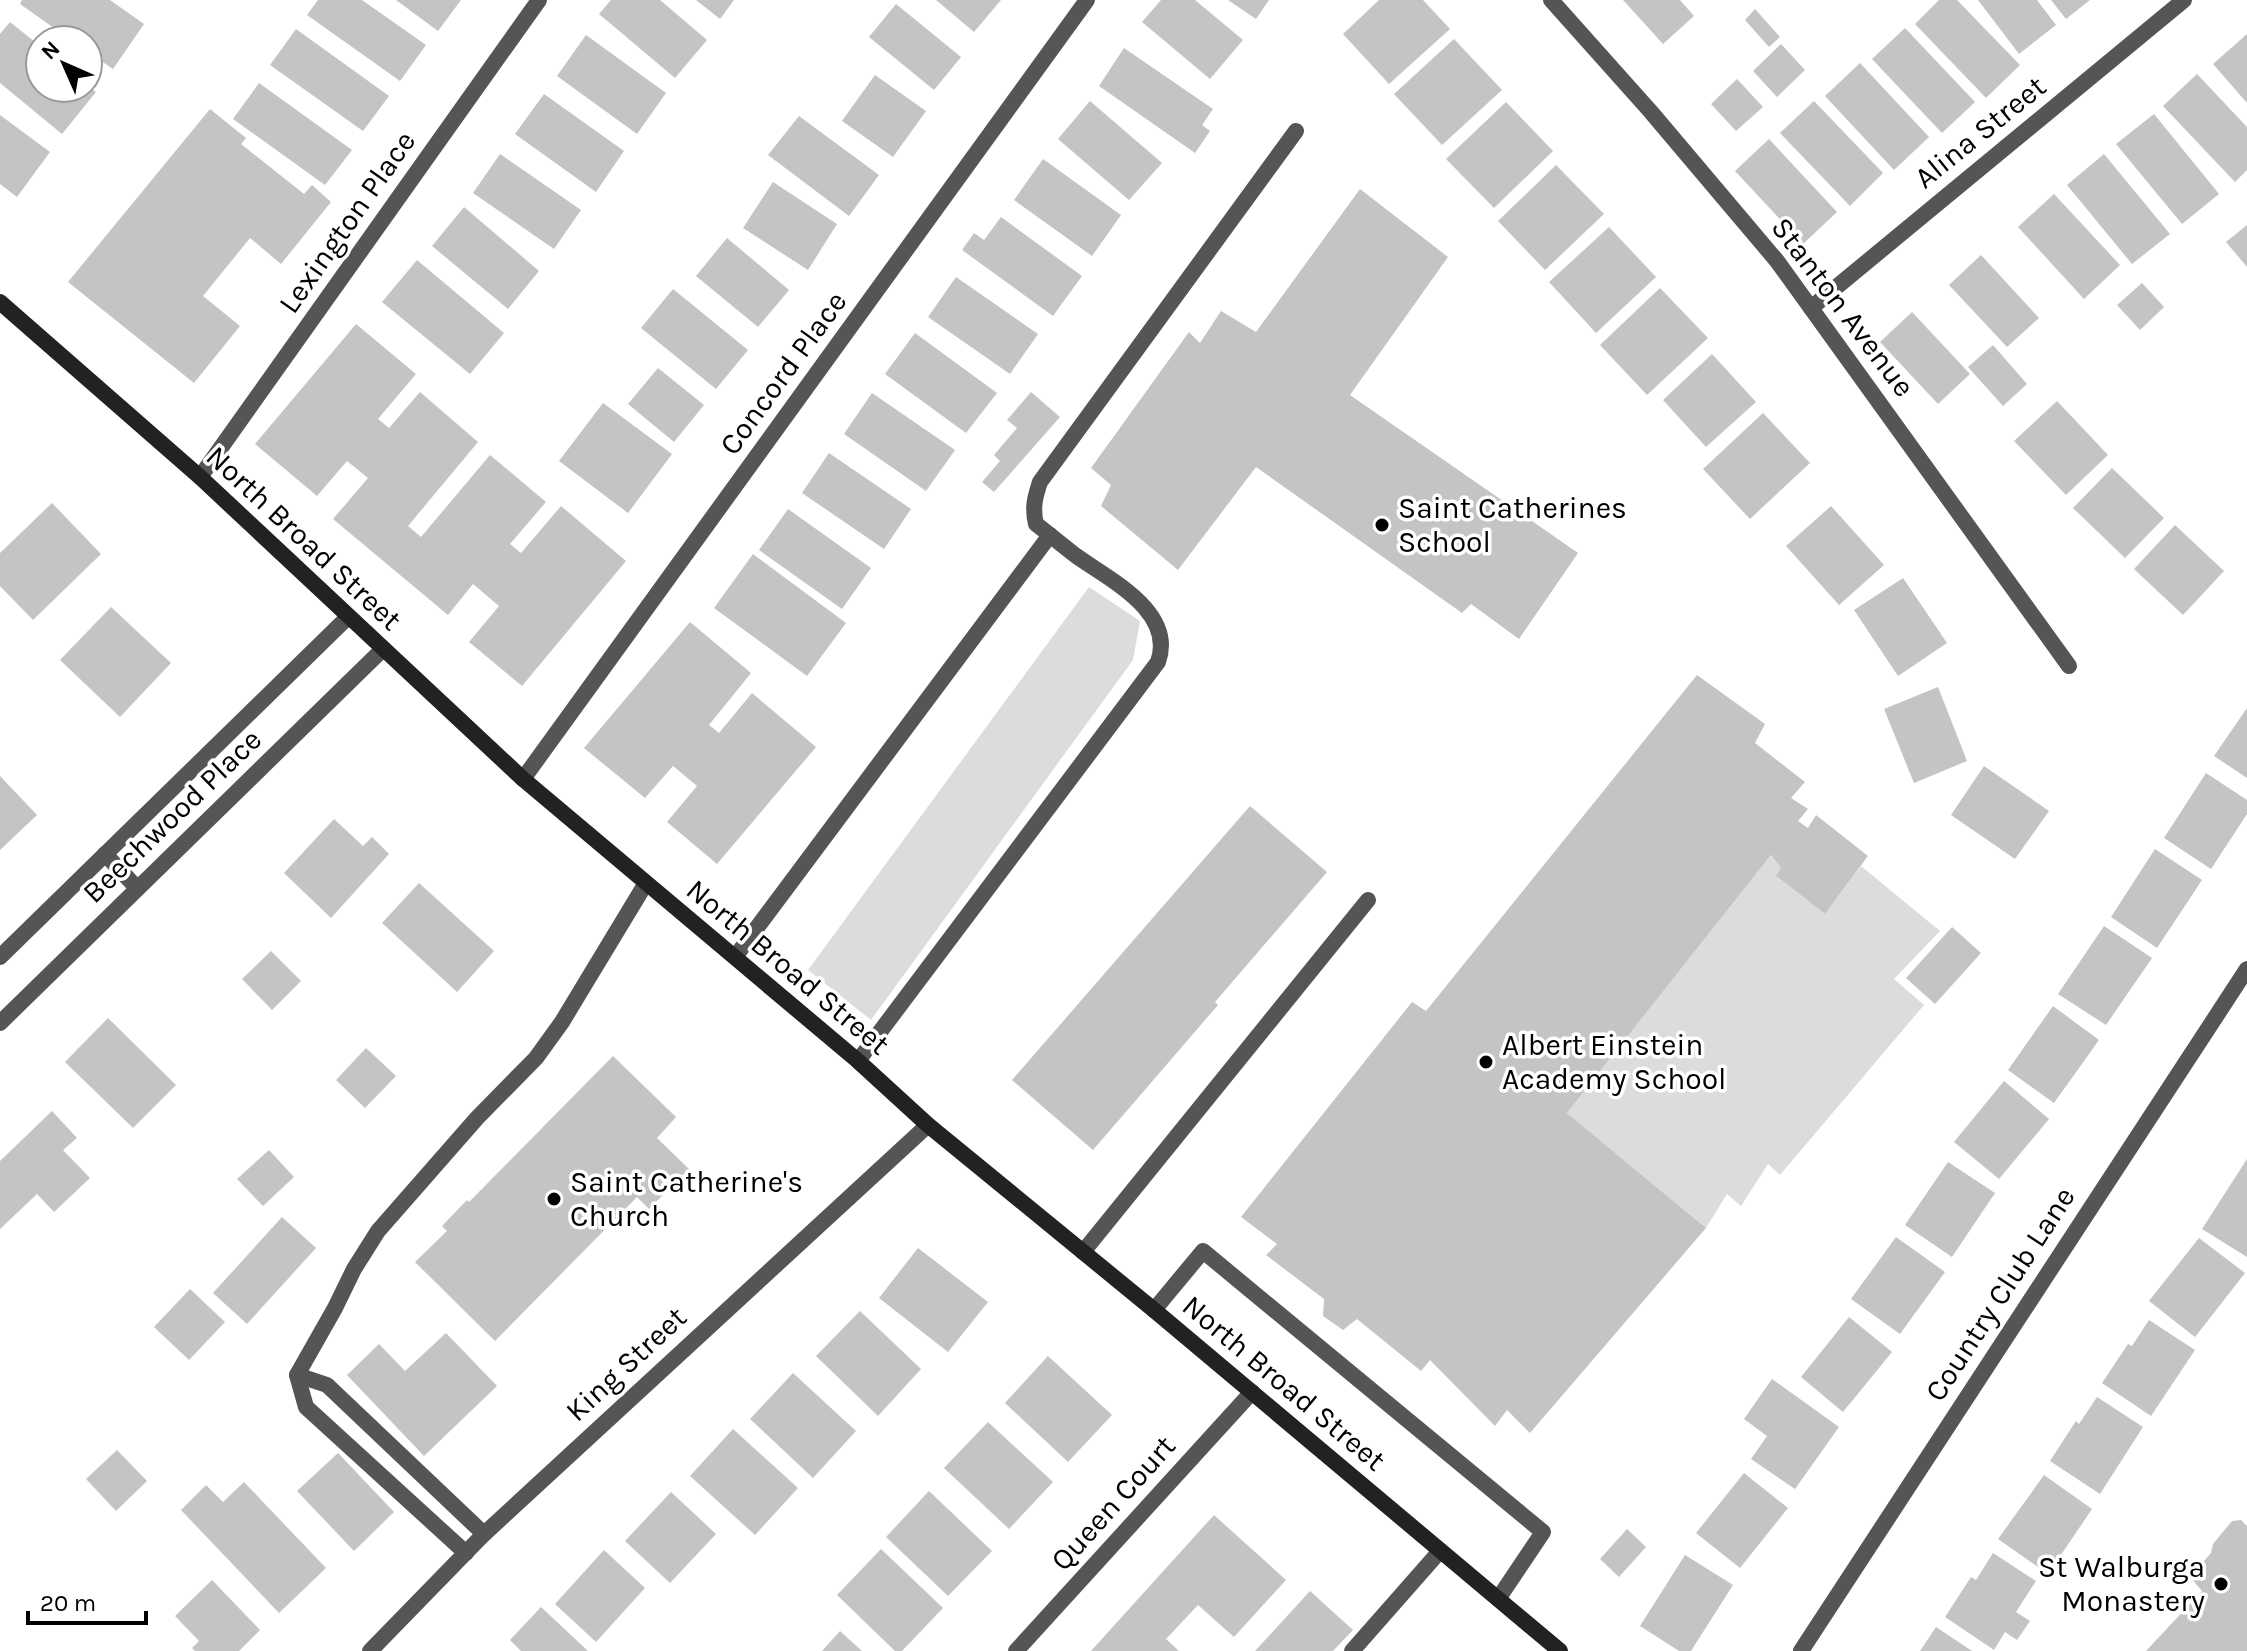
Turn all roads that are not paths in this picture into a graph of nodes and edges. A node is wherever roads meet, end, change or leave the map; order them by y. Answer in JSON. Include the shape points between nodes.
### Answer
{"nodes":[{"id":1,"x":539,"y":0,"type":"edge"},
{"id":2,"x":1087,"y":0,"type":"edge"},
{"id":3,"x":1551,"y":0,"type":"edge"},
{"id":4,"x":2184,"y":0,"type":"edge"},
{"id":5,"x":1296,"y":131,"type":"dead end"},
{"id":6,"x":0,"y":302,"type":"edge"},
{"id":7,"x":1811,"y":308,"type":"junction"},
{"id":8,"x":200,"y":477,"type":"junction"},
{"id":9,"x":1050,"y":535,"type":"junction"},
{"id":10,"x":348,"y":617,"type":"junction"},
{"id":11,"x":383,"y":649,"type":"junction"},
{"id":12,"x":2069,"y":666,"type":"dead end"},
{"id":13,"x":523,"y":779,"type":"junction"},
{"id":14,"x":105,"y":854,"type":"junction"},
{"id":15,"x":646,"y":883,"type":"junction"},
{"id":16,"x":137,"y":888,"type":"junction"},
{"id":17,"x":1368,"y":900,"type":"dead end"},
{"id":18,"x":0,"y":957,"type":"edge"},
{"id":19,"x":735,"y":957,"type":"junction"},
{"id":20,"x":2247,"y":969,"type":"edge"},
{"id":21,"x":0,"y":1023,"type":"edge"},
{"id":22,"x":858,"y":1061,"type":"junction"},
{"id":23,"x":928,"y":1125,"type":"junction"},
{"id":24,"x":1083,"y":1252,"type":"junction"},
{"id":25,"x":1154,"y":1310,"type":"junction"},
{"id":26,"x":297,"y":1375,"type":"junction"},
{"id":27,"x":1252,"y":1392,"type":"junction"},
{"id":28,"x":484,"y":1534,"type":"junction"},
{"id":29,"x":1440,"y":1551,"type":"junction"},
{"id":30,"x":466,"y":1553,"type":"junction"},
{"id":31,"x":1498,"y":1599,"type":"junction"},
{"id":32,"x":370,"y":1651,"type":"edge"},
{"id":33,"x":1016,"y":1651,"type":"edge"},
{"id":34,"x":1352,"y":1651,"type":"edge"},
{"id":35,"x":1560,"y":1651,"type":"edge"},
{"id":36,"x":1801,"y":1651,"type":"edge"}],
"edges":[{"from":1,"to":8,"type":"street","name":"Lexington Place"},
{"from":2,"to":13,"type":"street","name":"Concord Place"},
{"from":3,"to":7,"type":"street","name":"Stanton Avenue","via":[[1777,261]]},
{"from":4,"to":7,"type":"street","name":"Alina Street"},
{"from":5,"to":9,"type":"street","via":[[1040,482],[1033,512],[1036,524]]},
{"from":6,"to":8,"type":"main road","name":"North Broad Street"},
{"from":7,"to":12,"type":"street","name":"Stanton Avenue"},
{"from":8,"to":10,"type":"main road","name":"North Broad Street"},
{"from":9,"to":19,"type":"street"},
{"from":9,"to":22,"type":"street","via":[[1150,614],[1161,641],[1158,662]]},
{"from":10,"to":11,"type":"main road","name":"North Broad Street"},
{"from":10,"to":14,"type":"street","name":"Beechwood Place"},
{"from":11,"to":13,"type":"main road","name":"North Broad Street"},
{"from":11,"to":16,"type":"street","name":"Beechwood Place"},
{"from":13,"to":15,"type":"main road","name":"North Broad Street"},
{"from":14,"to":16,"type":"street"},
{"from":14,"to":18,"type":"street","name":"Beechwood Place"},
{"from":15,"to":19,"type":"main road","name":"North Broad Street"},
{"from":15,"to":26,"type":"street","via":[[536,1058],[378,1231]]},
{"from":16,"to":21,"type":"street","name":"Beechwood Place"},
{"from":17,"to":24,"type":"street"},
{"from":19,"to":22,"type":"main road","name":"North Broad Street"},
{"from":20,"to":36,"type":"street","name":"Country Club Lane"},
{"from":22,"to":23,"type":"main road","name":"North Broad Street"},
{"from":23,"to":24,"type":"main road","name":"North Broad Street"},
{"from":23,"to":28,"type":"street","name":"King Street"},
{"from":24,"to":25,"type":"main road","name":"North Broad Street"},
{"from":25,"to":27,"type":"main road","name":"North Broad Street"},
{"from":25,"to":31,"type":"street","via":[[1203,1251],[1543,1532]]},
{"from":26,"to":28,"type":"street","via":[[327,1385]]},
{"from":26,"to":30,"type":"street","via":[[306,1407]]},
{"from":27,"to":29,"type":"main road","name":"North Broad Street"},
{"from":27,"to":33,"type":"street","name":"Queen Court"},
{"from":28,"to":30,"type":"street","name":"King Street"},
{"from":29,"to":31,"type":"main road","name":"North Broad Street"},
{"from":29,"to":34,"type":"street"},
{"from":30,"to":32,"type":"street","name":"King Street"},
{"from":31,"to":35,"type":"main road","name":"North Broad Street"}]}
